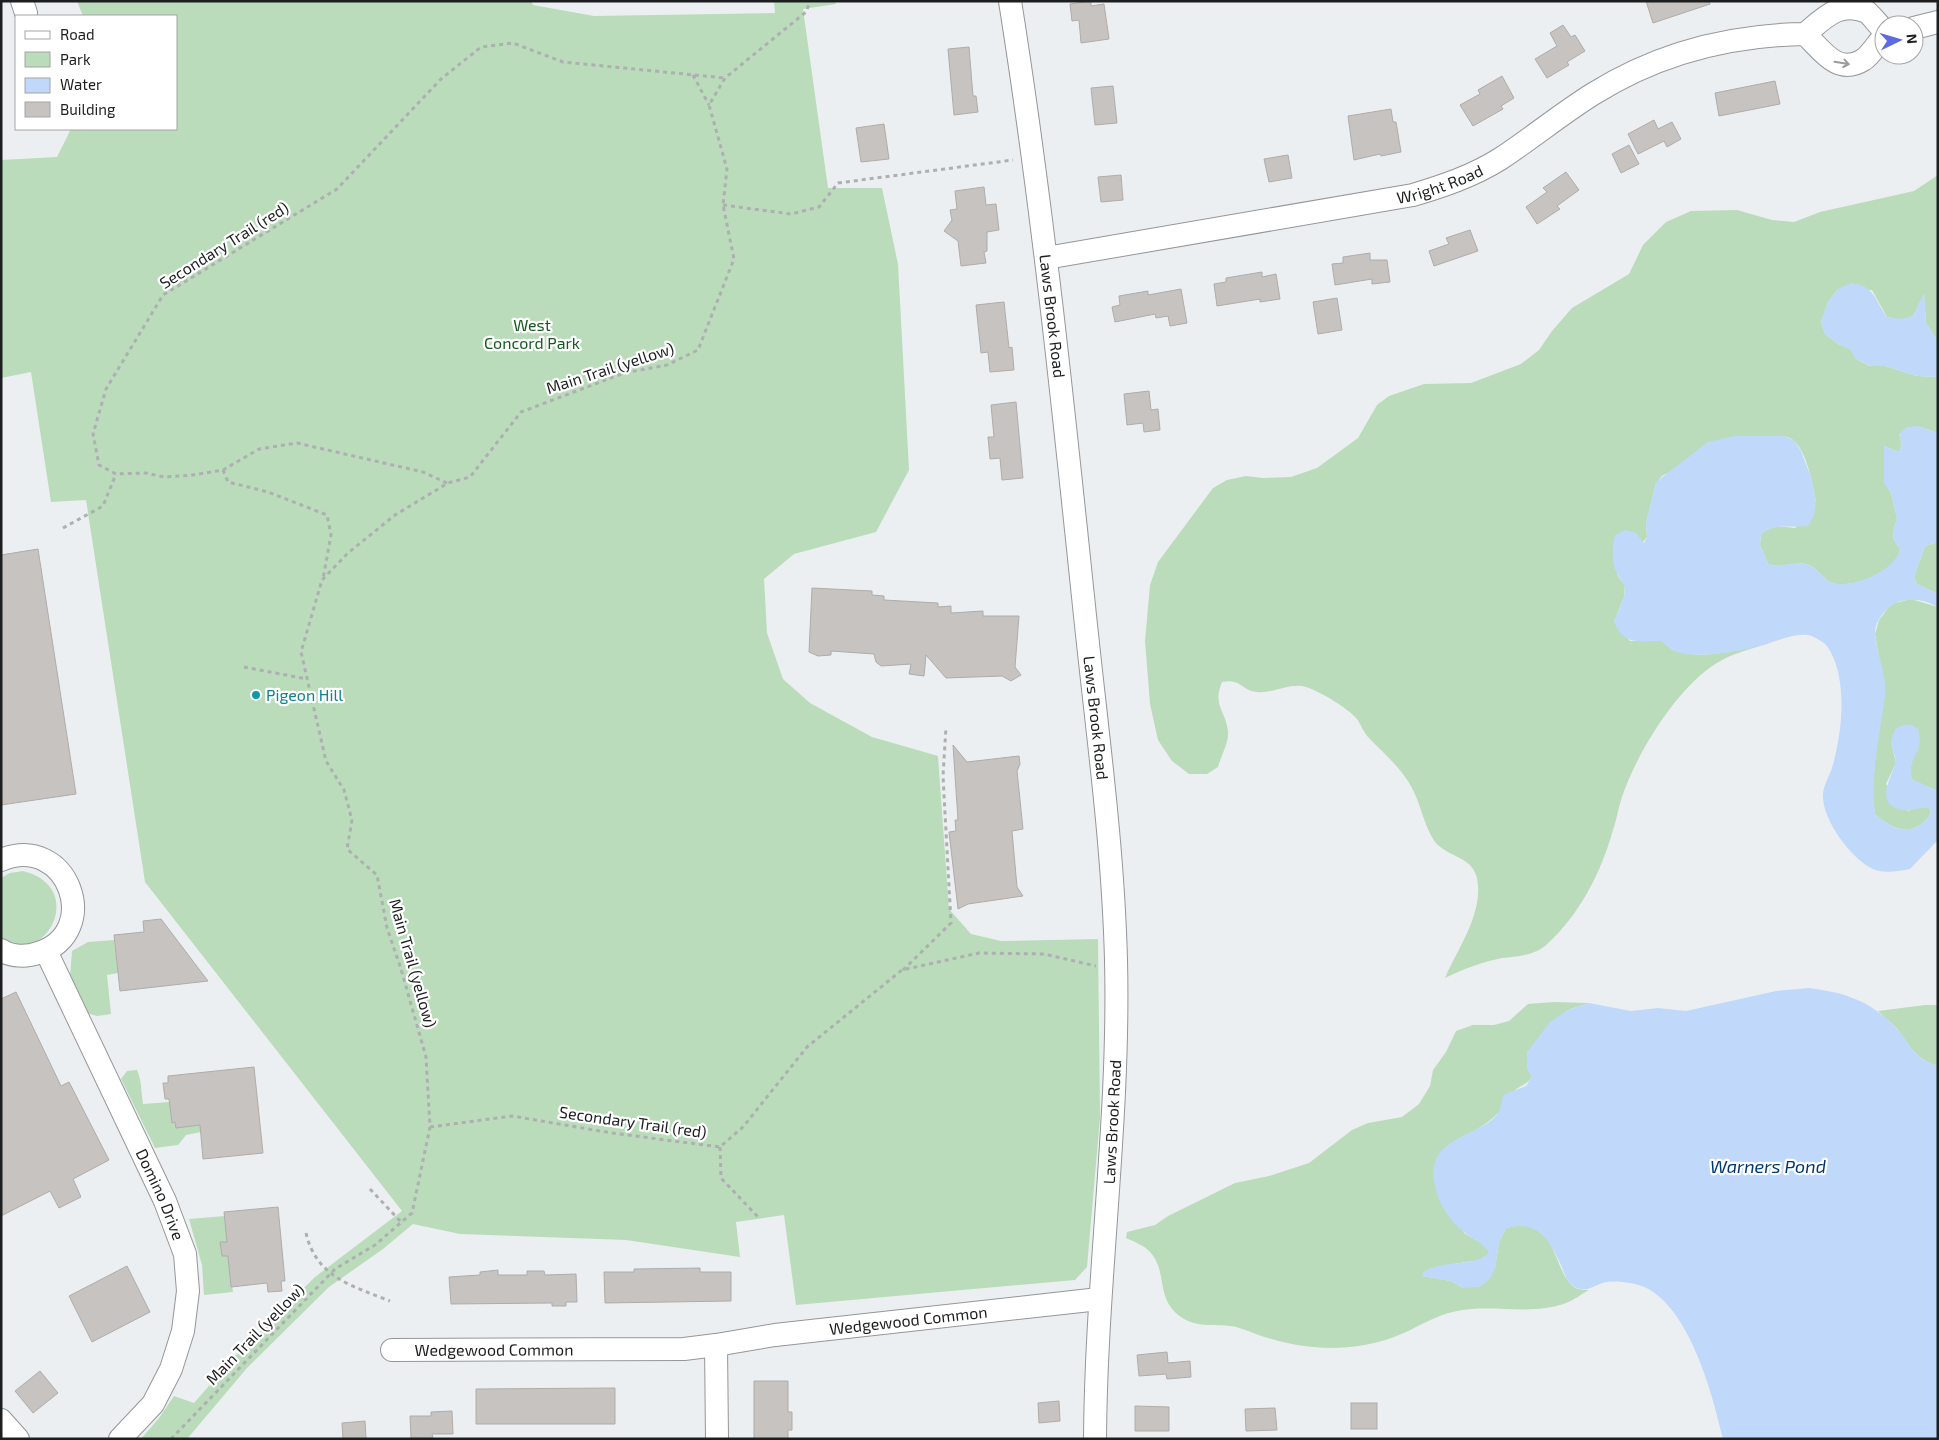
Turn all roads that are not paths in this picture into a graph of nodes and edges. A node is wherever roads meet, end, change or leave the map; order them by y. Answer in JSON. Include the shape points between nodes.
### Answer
{"nodes":[{"id":1,"x":1010,"y":1,"type":"edge"},
{"id":2,"x":1874,"y":20,"type":"edge"},
{"id":3,"x":1938,"y":22,"type":"edge"},
{"id":4,"x":1924,"y":26,"type":"edge"},
{"id":5,"x":1805,"y":34,"type":"junction"},
{"id":6,"x":1874,"y":48,"type":"edge"},
{"id":7,"x":1046,"y":258,"type":"junction"},
{"id":8,"x":1,"y":860,"type":"edge"},
{"id":9,"x":1,"y":950,"type":"edge"},
{"id":10,"x":46,"y":951,"type":"junction"},
{"id":11,"x":1099,"y":1299,"type":"junction"},
{"id":12,"x":716,"y":1345,"type":"junction"},
{"id":13,"x":392,"y":1350,"type":"dead end"},
{"id":14,"x":1,"y":1420,"type":"edge"},
{"id":15,"x":18,"y":1439,"type":"edge"},
{"id":16,"x":120,"y":1439,"type":"edge"},
{"id":17,"x":717,"y":1439,"type":"edge"},
{"id":18,"x":1095,"y":1439,"type":"edge"}],
"edges":[{"from":1,"to":7,"type":"street","name":"Laws Brook Road"},
{"from":2,"to":5,"type":"street","via":[[1860,7],[1839,5],[1829,10]]},
{"from":3,"to":4,"type":"street"},
{"from":5,"to":6,"type":"street","one_way":true,"via":[[1828,58],[1845,65],[1863,60]]},
{"from":5,"to":7,"type":"street","name":"Wright Road","via":[[1730,40],[1646,66],[1594,94],[1499,159],[1470,175],[1420,193]]},
{"from":7,"to":11,"type":"street","name":"Laws Brook Road","via":[[1108,844],[1116,971],[1113,1120]]},
{"from":8,"to":10,"type":"street","via":[[12,856],[34,856],[56,867],[70,886],[74,909],[68,929],[58,943]]},
{"from":9,"to":10,"type":"street","via":[[6,954],[30,956]]},
{"from":10,"to":16,"type":"street","name":"Domino Drive","via":[[165,1201],[185,1254],[188,1291],[183,1331],[171,1369],[153,1404]]},
{"from":11,"to":12,"type":"street","name":"Wedgewood Common","via":[[775,1335]]},
{"from":11,"to":18,"type":"street","name":"Laws Brook Road"},
{"from":12,"to":13,"type":"street","name":"Wedgewood Common","via":[[684,1349]]},
{"from":12,"to":17,"type":"street"},
{"from":14,"to":15,"type":"street"}]}
